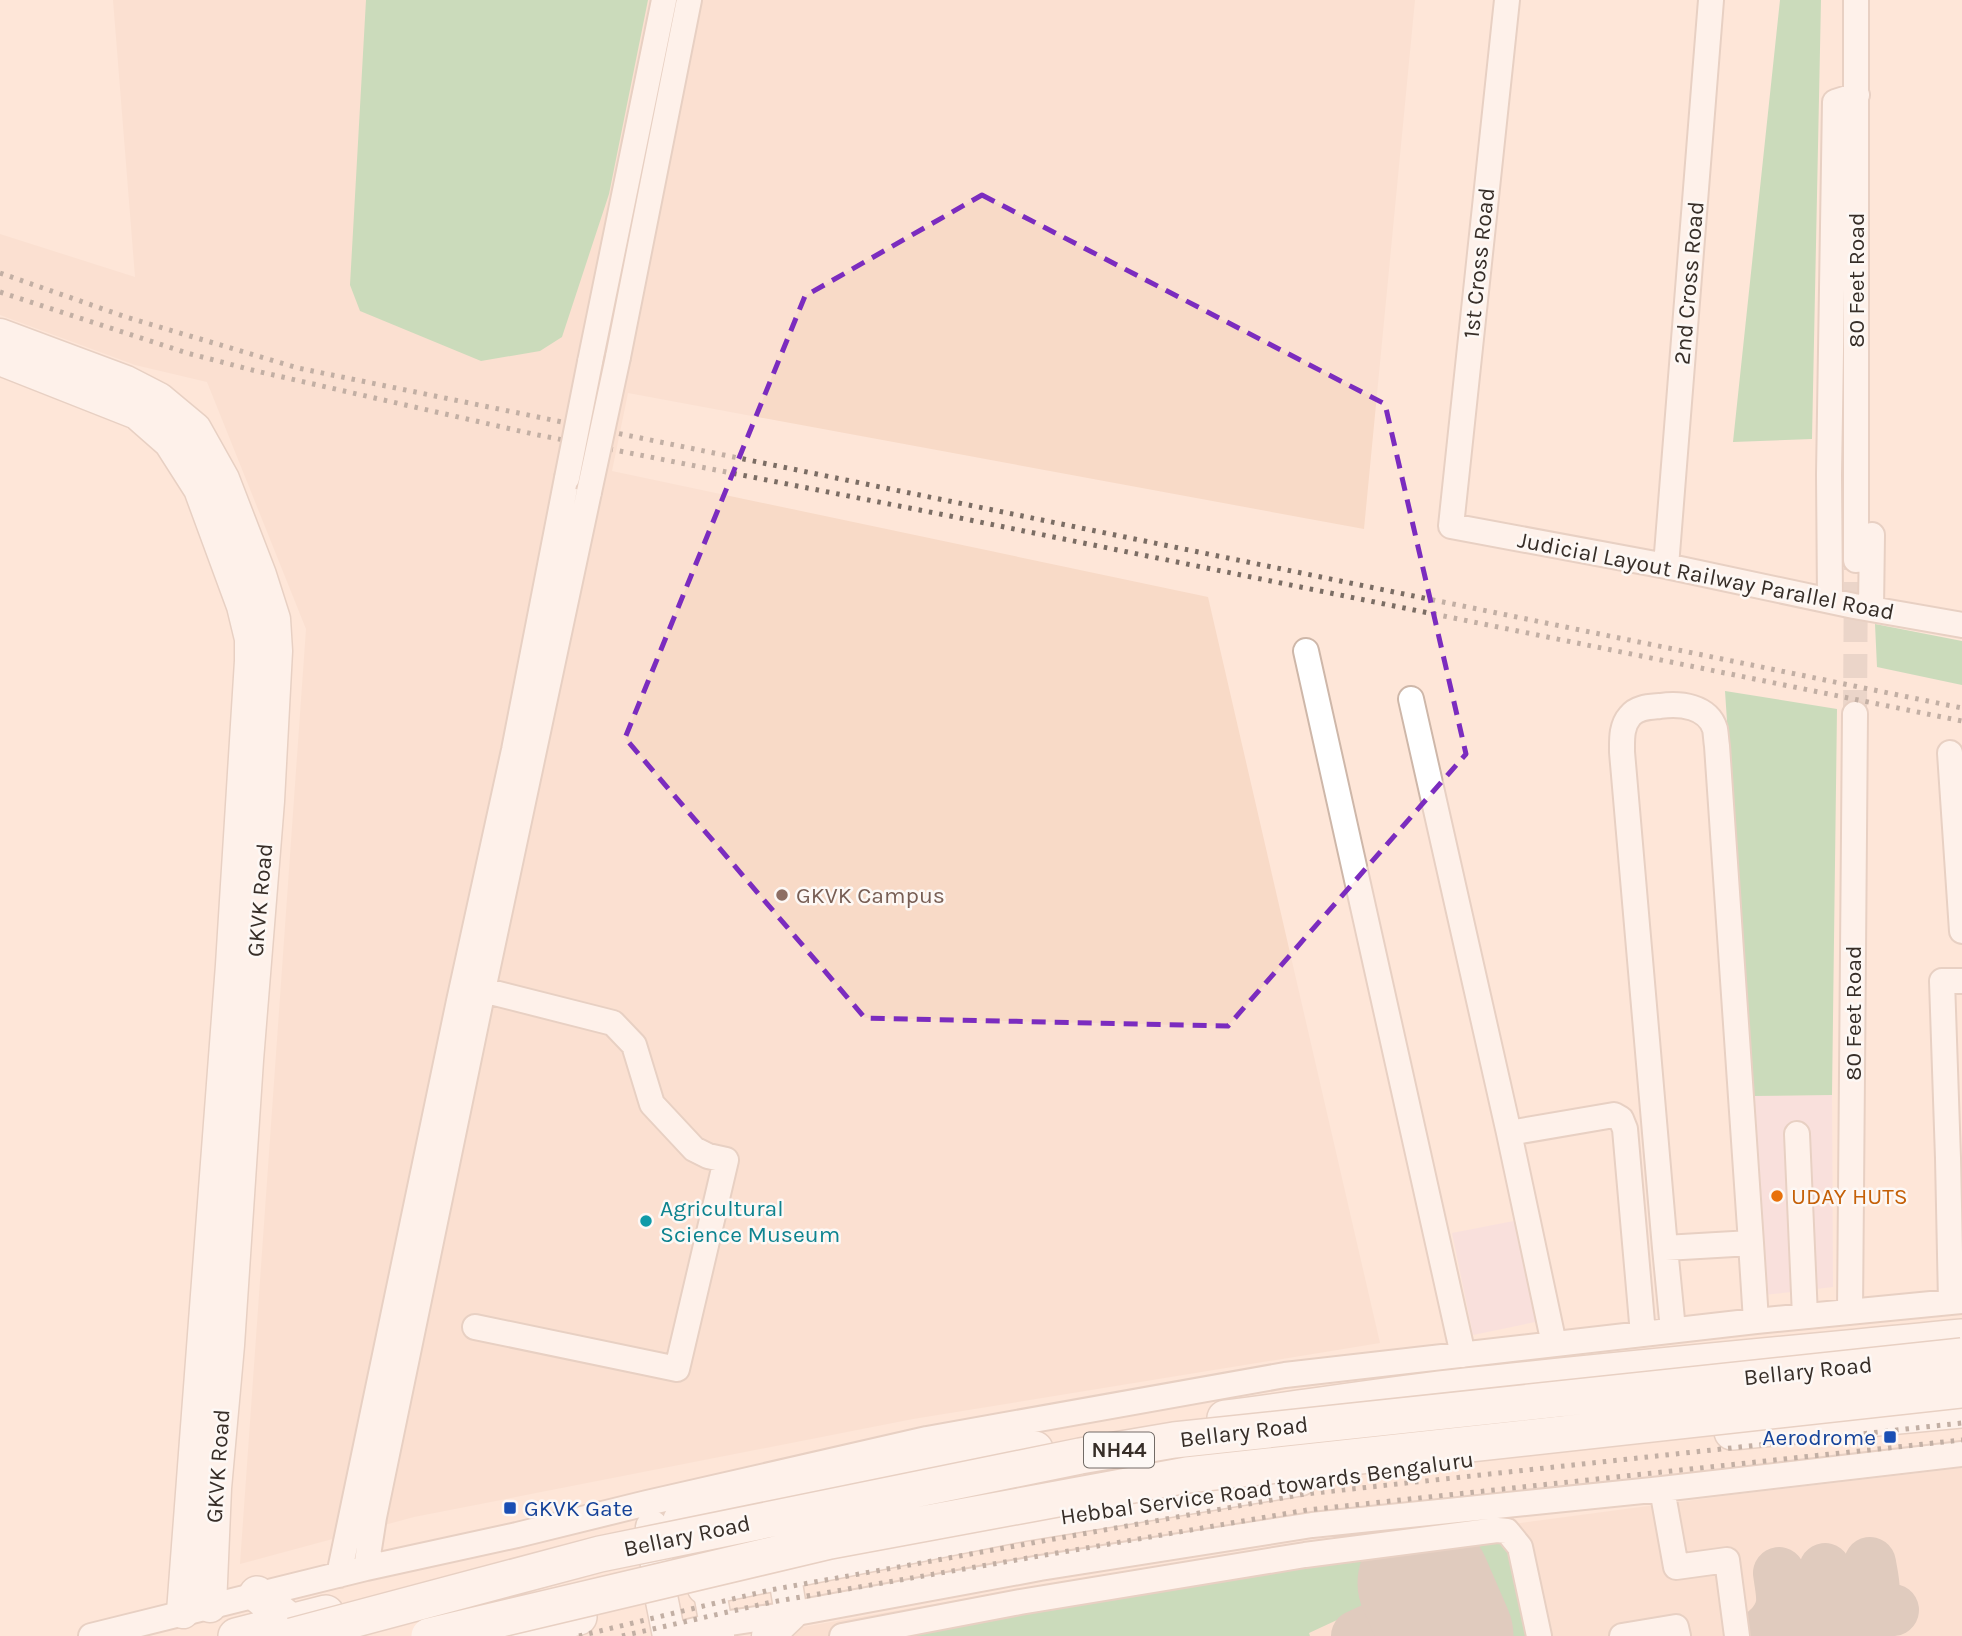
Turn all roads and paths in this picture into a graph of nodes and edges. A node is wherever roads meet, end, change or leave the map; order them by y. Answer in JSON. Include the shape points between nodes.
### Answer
{"nodes":[{"id":1,"x":664,"y":0,"type":"edge"},
{"id":2,"x":689,"y":0,"type":"edge"},
{"id":3,"x":1507,"y":0,"type":"edge"},
{"id":4,"x":1711,"y":0,"type":"edge"},
{"id":5,"x":1856,"y":0,"type":"edge"},
{"id":6,"x":1857,"y":95,"type":"junction"},
{"id":7,"x":0,"y":335,"type":"edge"},
{"id":8,"x":0,"y":359,"type":"edge"},
{"id":9,"x":171,"y":424,"type":"junction"},
{"id":10,"x":1451,"y":527,"type":"joint"},
{"id":11,"x":1856,"y":560,"type":"tunnel mouth"},
{"id":12,"x":1666,"y":566,"type":"junction"},
{"id":13,"x":1830,"y":599,"type":"junction"},
{"id":14,"x":1871,"y":609,"type":"junction"},
{"id":15,"x":1962,"y":625,"type":"edge"},
{"id":16,"x":1306,"y":651,"type":"dead end"},
{"id":17,"x":1411,"y":699,"type":"dead end"},
{"id":18,"x":1855,"y":714,"type":"tunnel mouth"},
{"id":19,"x":1950,"y":753,"type":"dead end"},
{"id":20,"x":1962,"y":931,"type":"edge"},
{"id":21,"x":1962,"y":981,"type":"edge"},
{"id":22,"x":473,"y":987,"type":"junction"},
{"id":23,"x":1509,"y":1133,"type":"junction"},
{"id":24,"x":1797,"y":1133,"type":"dead end"},
{"id":25,"x":1955,"y":1158,"type":"edge"},
{"id":26,"x":1751,"y":1243,"type":"junction"},
{"id":27,"x":1665,"y":1248,"type":"junction"},
{"id":28,"x":1956,"y":1301,"type":"edge"},
{"id":29,"x":1850,"y":1312,"type":"junction"},
{"id":30,"x":1805,"y":1316,"type":"junction"},
{"id":31,"x":1756,"y":1321,"type":"junction"},
{"id":32,"x":475,"y":1327,"type":"dead end"},
{"id":33,"x":1673,"y":1331,"type":"junction"},
{"id":34,"x":1643,"y":1334,"type":"junction"},
{"id":35,"x":1962,"y":1337,"type":"edge"},
{"id":36,"x":1554,"y":1344,"type":"junction"},
{"id":37,"x":1463,"y":1355,"type":"junction"},
{"id":38,"x":1962,"y":1356,"type":"edge"},
{"id":39,"x":1962,"y":1391,"type":"edge"},
{"id":40,"x":1962,"y":1409,"type":"edge"},
{"id":41,"x":1962,"y":1454,"type":"edge"},
{"id":42,"x":1662,"y":1489,"type":"junction"},
{"id":43,"x":694,"y":1505,"type":"junction"},
{"id":44,"x":649,"y":1515,"type":"junction"},
{"id":45,"x":366,"y":1568,"type":"junction"},
{"id":46,"x":784,"y":1571,"type":"junction"},
{"id":47,"x":339,"y":1575,"type":"junction"},
{"id":48,"x":709,"y":1586,"type":"junction"},
{"id":49,"x":257,"y":1594,"type":"junction"},
{"id":50,"x":661,"y":1596,"type":"junction"},
{"id":51,"x":197,"y":1609,"type":"junction"},
{"id":52,"x":791,"y":1614,"type":"junction"},
{"id":53,"x":291,"y":1629,"type":"edge"},
{"id":54,"x":717,"y":1630,"type":"edge"},
{"id":55,"x":1627,"y":1635,"type":"edge"},
{"id":56,"x":90,"y":1636,"type":"edge"},
{"id":57,"x":236,"y":1636,"type":"edge"},
{"id":58,"x":429,"y":1636,"type":"edge"},
{"id":59,"x":508,"y":1636,"type":"edge"},
{"id":60,"x":670,"y":1636,"type":"edge"},
{"id":61,"x":768,"y":1636,"type":"edge"},
{"id":62,"x":842,"y":1636,"type":"edge"},
{"id":63,"x":1539,"y":1636,"type":"edge"},
{"id":64,"x":1678,"y":1636,"type":"edge"},
{"id":65,"x":1737,"y":1636,"type":"edge"}],
"edges":[{"from":1,"to":22,"type":"street","bridge":true,"via":[[514,750]]},
{"from":2,"to":22,"type":"street","bridge":true,"via":[[589,492]]},
{"from":3,"to":10,"type":"street","name":"1st Cross Road"},
{"from":4,"to":12,"type":"street","name":"2nd Cross Road"},
{"from":5,"to":6,"type":"street","name":"80 Feet Road"},
{"from":6,"to":11,"type":"street","name":"80 Feet Road"},
{"from":6,"to":13,"type":"street","via":[[1835,102]]},
{"from":6,"to":14,"type":"street","via":[[1873,107]]},
{"from":7,"to":9,"type":"main road","name":"GKVK Road","via":[[159,399]]},
{"from":8,"to":9,"type":"main road","name":"GKVK Road"},
{"from":9,"to":51,"type":"main road","name":"GKVK Road","via":[[195,429],[223,479],[274,619],[276,651],[228,1345],[215,1488]]},
{"from":10,"to":12,"type":"street","name":"Judicial Layout Railway Parallel Road"},
{"from":12,"to":13,"type":"street","name":"Judicial Layout Railway Parallel Road"},
{"from":13,"to":14,"type":"street","name":"Judicial Layout Railway Parallel Road"},
{"from":14,"to":15,"type":"street","name":"Judicial Layout Railway Parallel Road"},
{"from":16,"to":37,"type":"street"},
{"from":17,"to":23,"type":"street"},
{"from":18,"to":29,"type":"street","name":"80 Feet Road"},
{"from":19,"to":20,"type":"street"},
{"from":21,"to":25,"type":"street","via":[[1942,981]]},
{"from":22,"to":32,"type":"street","via":[[613,1023],[634,1045],[652,1104],[694,1149],[726,1160],[677,1369]]},
{"from":22,"to":45,"type":"street"},
{"from":22,"to":47,"type":"street"},
{"from":23,"to":34,"type":"street","via":[[1614,1115],[1621,1119]]},
{"from":23,"to":36,"type":"street"},
{"from":24,"to":30,"type":"street"},
{"from":25,"to":28,"type":"street"},
{"from":26,"to":27,"type":"street"},
{"from":26,"to":27,"type":"street","via":[[1714,726],[1693,706],[1670,704],[1642,708],[1630,715],[1623,728],[1622,752]]},
{"from":26,"to":31,"type":"street"},
{"from":27,"to":33,"type":"street"},
{"from":28,"to":29,"type":"street"},
{"from":29,"to":30,"type":"street"},
{"from":30,"to":31,"type":"street"},
{"from":31,"to":33,"type":"street"},
{"from":33,"to":34,"type":"street"},
{"from":34,"to":36,"type":"street"},
{"from":35,"to":43,"type":"highway","name":"Bellary Road","via":[[1464,1386],[1184,1423]]},
{"from":36,"to":37,"type":"street"},
{"from":37,"to":43,"type":"street","via":[[1285,1375],[927,1439]]},
{"from":38,"to":53,"type":"highway","name":"Bellary Road","number":"NH44","bridge":true,"via":[[1174,1440],[600,1554]]},
{"from":39,"to":58,"type":"highway","name":"Bellary Road","number":"NH44","bridge":true,"via":[[1187,1475],[830,1541]]},
{"from":40,"to":46,"type":"highway","name":"Hebbal Service Road towards Bengaluru","via":[[1360,1470],[1019,1524]]},
{"from":41,"to":42,"type":"street"},
{"from":42,"to":52,"type":"street","via":[[1312,1525]]},
{"from":42,"to":65,"type":"street","via":[[1676,1567],[1727,1560]]},
{"from":43,"to":44,"type":"highway","name":"Bellary Road"},
{"from":43,"to":48,"type":"main road"},
{"from":44,"to":45,"type":"street","via":[[517,1535]]},
{"from":44,"to":50,"type":"main road"},
{"from":44,"to":53,"type":"highway","name":"Bellary Road"},
{"from":45,"to":47,"type":"street"},
{"from":46,"to":48,"type":"highway","name":"Hebbal Service Road towards Bengaluru"},
{"from":46,"to":52,"type":"main road"},
{"from":47,"to":49,"type":"street"},
{"from":48,"to":50,"type":"highway","name":"Hebbal Service Road towards Bengaluru"},
{"from":48,"to":54,"type":"main road"},
{"from":49,"to":51,"type":"street"},
{"from":49,"to":53,"type":"highway"},
{"from":50,"to":59,"type":"highway"},
{"from":50,"to":60,"type":"main road"},
{"from":51,"to":56,"type":"street"},
{"from":52,"to":54,"type":"street"},
{"from":52,"to":61,"type":"main road"},
{"from":53,"to":57,"type":"highway","name":"Bellary Road"},
{"from":54,"to":60,"type":"street"},
{"from":55,"to":64,"type":"street","via":[[1676,1627]]},
{"from":62,"to":63,"type":"street","via":[[1305,1555],[1497,1530],[1507,1531],[1520,1547]]}]}
